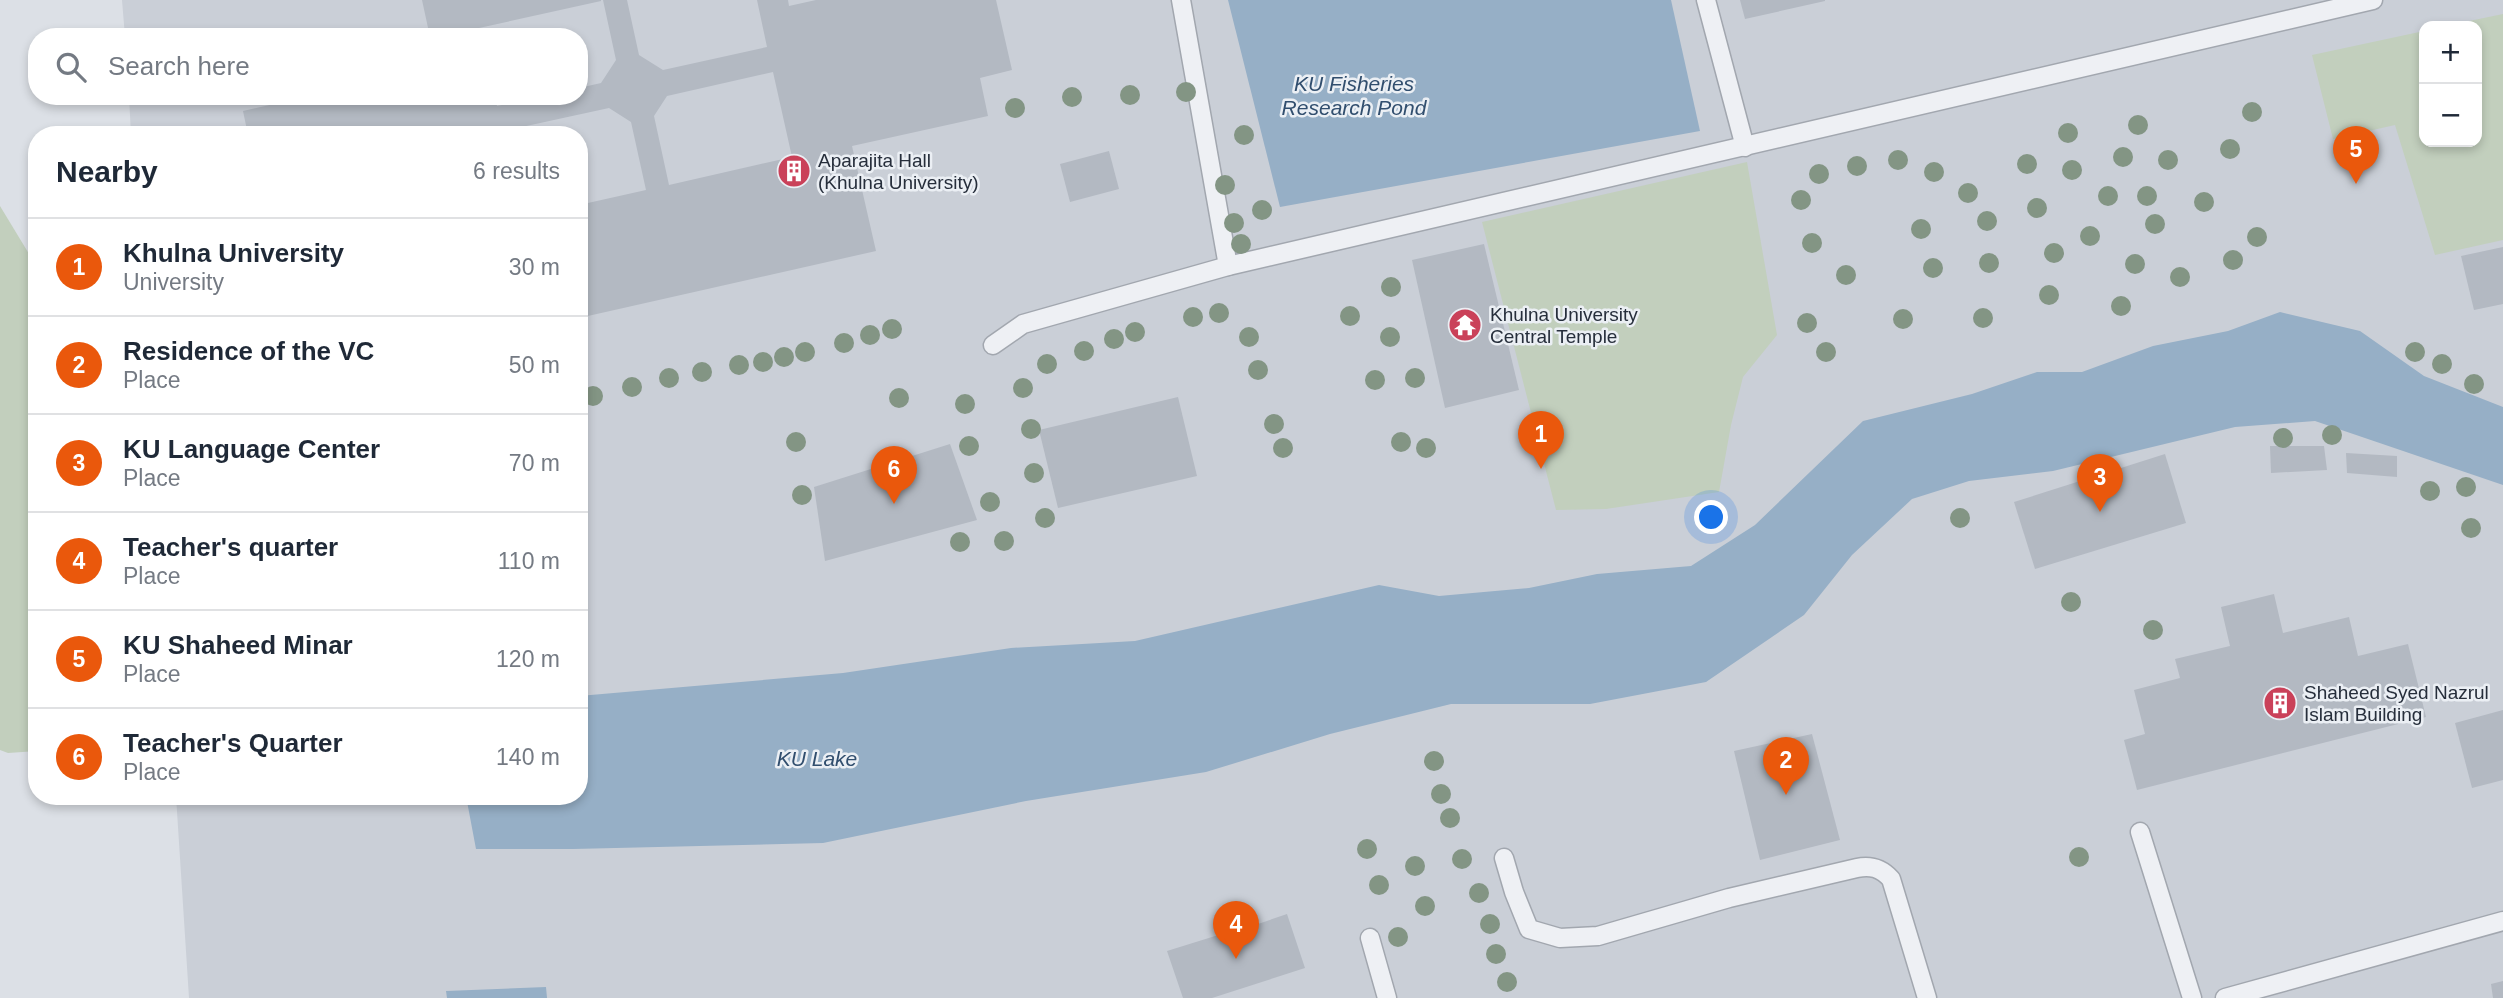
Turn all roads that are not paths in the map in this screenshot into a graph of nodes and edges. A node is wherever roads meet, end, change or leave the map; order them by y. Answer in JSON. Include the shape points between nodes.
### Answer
{"nodes":[{"id":1,"x":1181,"y":0,"type":"edge"},
{"id":2,"x":1706,"y":0,"type":"edge"},
{"id":3,"x":2373,"y":0,"type":"edge"},
{"id":4,"x":1745,"y":147,"type":"junction"},
{"id":5,"x":1228,"y":266,"type":"junction"},
{"id":6,"x":993,"y":345,"type":"dead end"},
{"id":7,"x":2140,"y":832,"type":"dead end"},
{"id":8,"x":1504,"y":858,"type":"dead end"},
{"id":9,"x":2503,"y":921,"type":"edge"},
{"id":10,"x":1370,"y":938,"type":"dead end"},
{"id":11,"x":1387,"y":998,"type":"edge"},
{"id":12,"x":1927,"y":998,"type":"edge"},
{"id":13,"x":2192,"y":998,"type":"edge"},
{"id":14,"x":2225,"y":998,"type":"edge"}],
"edges":[{"from":1,"to":5,"type":"lane"},
{"from":2,"to":4,"type":"lane"},
{"from":3,"to":4,"type":"lane"},
{"from":4,"to":5,"type":"lane"},
{"from":5,"to":6,"type":"lane","via":[[1024,324]]},
{"from":7,"to":13,"type":"lane"},
{"from":8,"to":12,"type":"lane","via":[[1529,929],[1560,938],[1598,936],[1742,895],[1868,866],[1891,879]]},
{"from":9,"to":14,"type":"lane"},
{"from":10,"to":11,"type":"lane"}]}
